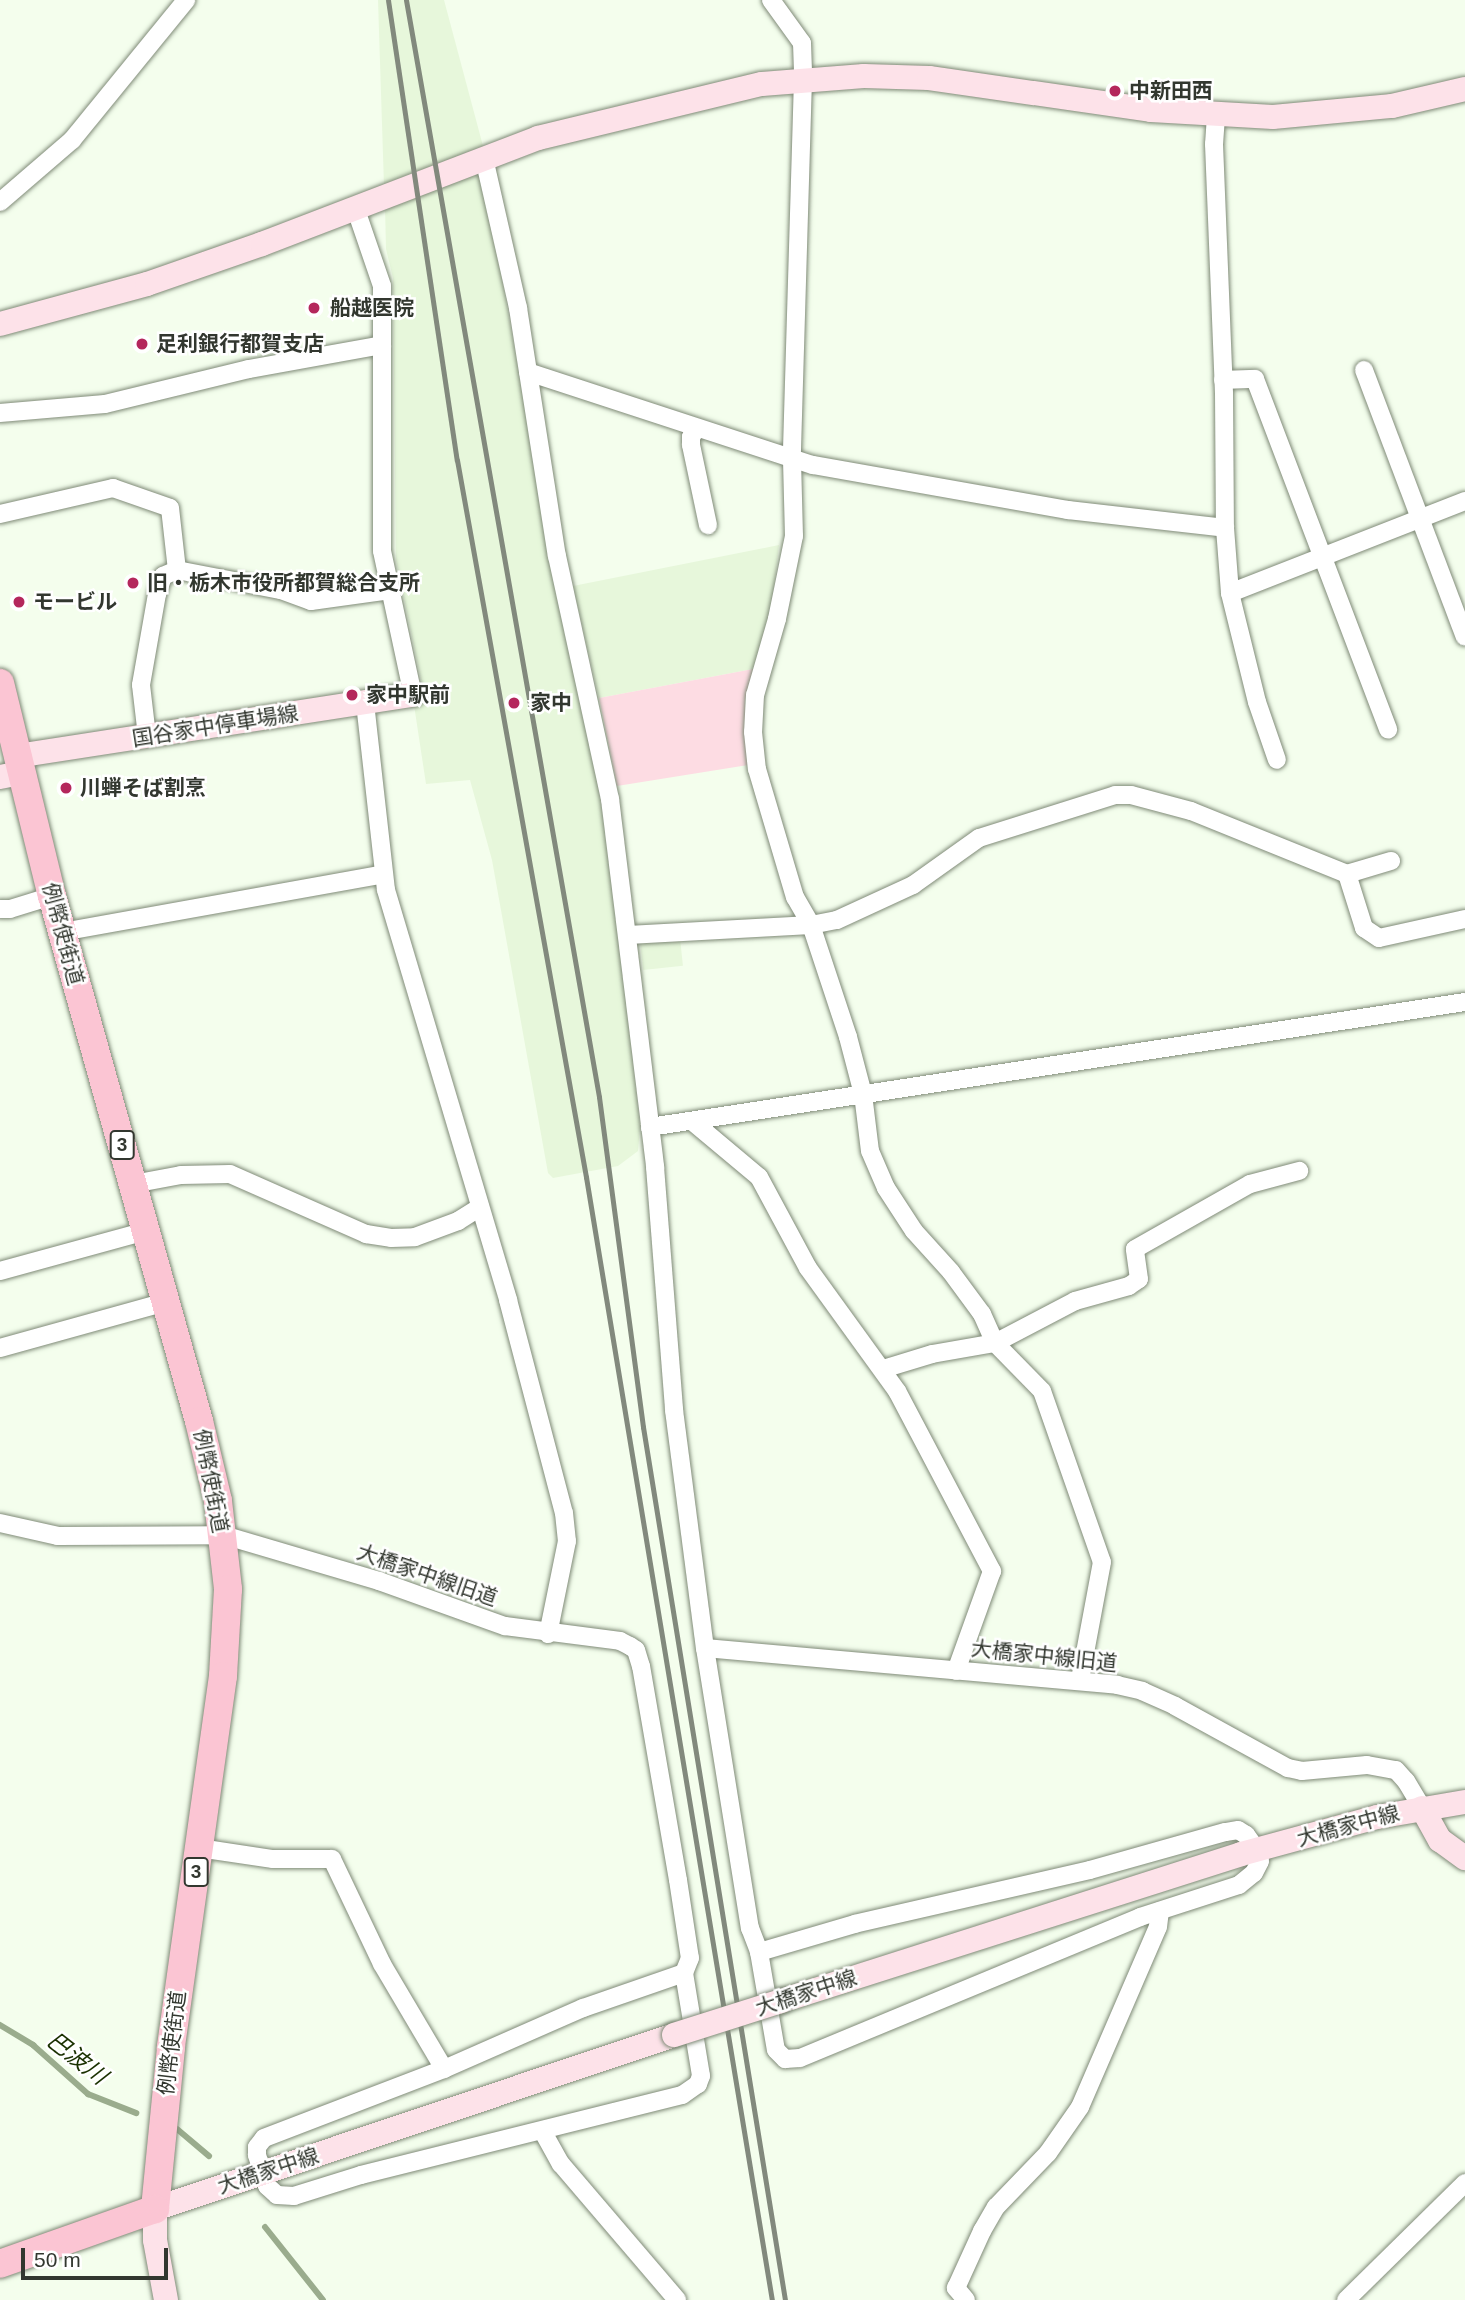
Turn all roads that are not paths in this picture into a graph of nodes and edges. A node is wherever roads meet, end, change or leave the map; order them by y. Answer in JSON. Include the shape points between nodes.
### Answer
{"nodes":[{"id":1,"x":186,"y":0,"type":"edge"},
{"id":2,"x":771,"y":0,"type":"edge"},
{"id":3,"x":803,"y":79,"type":"junction"},
{"id":4,"x":1464,"y":94,"type":"edge"},
{"id":5,"x":1216,"y":116,"type":"junction"},
{"id":6,"x":484,"y":158,"type":"junction"},
{"id":7,"x":0,"y":202,"type":"edge"},
{"id":8,"x":355,"y":207,"type":"junction"},
{"id":9,"x":0,"y":324,"type":"edge"},
{"id":10,"x":383,"y":345,"type":"junction"},
{"id":11,"x":1364,"y":370,"type":"dead end"},
{"id":12,"x":528,"y":372,"type":"junction"},
{"id":13,"x":1223,"y":380,"type":"junction"},
{"id":14,"x":0,"y":413,"type":"edge"},
{"id":15,"x":697,"y":428,"type":"junction"},
{"id":16,"x":792,"y":460,"type":"junction"},
{"id":17,"x":1465,"y":501,"type":"edge"},
{"id":18,"x":0,"y":514,"type":"edge"},
{"id":19,"x":1422,"y":518,"type":"junction"},
{"id":20,"x":708,"y":525,"type":"dead end"},
{"id":21,"x":1225,"y":528,"type":"junction"},
{"id":22,"x":1322,"y":558,"type":"junction"},
{"id":23,"x":177,"y":570,"type":"junction"},
{"id":24,"x":390,"y":590,"type":"junction"},
{"id":25,"x":1230,"y":593,"type":"junction"},
{"id":26,"x":1465,"y":637,"type":"edge"},
{"id":27,"x":0,"y":687,"type":"edge"},
{"id":28,"x":413,"y":695,"type":"joint"},
{"id":29,"x":365,"y":703,"type":"junction"},
{"id":30,"x":1388,"y":730,"type":"dead end"},
{"id":31,"x":147,"y":736,"type":"junction"},
{"id":32,"x":1277,"y":760,"type":"dead end"},
{"id":33,"x":13,"y":769,"type":"edge"},
{"id":34,"x":1391,"y":861,"type":"dead end"},
{"id":35,"x":383,"y":874,"type":"junction"},
{"id":36,"x":1347,"y":874,"type":"junction"},
{"id":37,"x":52,"y":896,"type":"junction"},
{"id":38,"x":0,"y":909,"type":"edge"},
{"id":39,"x":1465,"y":919,"type":"edge"},
{"id":40,"x":811,"y":925,"type":"junction"},
{"id":41,"x":62,"y":932,"type":"junction"},
{"id":42,"x":628,"y":935,"type":"junction"},
{"id":43,"x":1465,"y":1002,"type":"edge"},
{"id":44,"x":863,"y":1094,"type":"junction"},
{"id":45,"x":692,"y":1121,"type":"junction"},
{"id":46,"x":650,"y":1127,"type":"junction"},
{"id":47,"x":1298,"y":1171,"type":"dead end"},
{"id":48,"x":133,"y":1184,"type":"junction"},
{"id":49,"x":480,"y":1206,"type":"junction"},
{"id":50,"x":146,"y":1231,"type":"junction"},
{"id":51,"x":0,"y":1271,"type":"edge"},
{"id":52,"x":166,"y":1302,"type":"junction"},
{"id":53,"x":995,"y":1343,"type":"junction"},
{"id":54,"x":0,"y":1348,"type":"edge"},
{"id":55,"x":883,"y":1369,"type":"junction"},
{"id":56,"x":0,"y":1523,"type":"edge"},
{"id":57,"x":223,"y":1535,"type":"junction"},
{"id":58,"x":548,"y":1634,"type":"junction"},
{"id":59,"x":705,"y":1648,"type":"junction"},
{"id":60,"x":956,"y":1671,"type":"junction"},
{"id":61,"x":1080,"y":1680,"type":"junction"},
{"id":62,"x":1465,"y":1802,"type":"edge"},
{"id":63,"x":1422,"y":1808,"type":"junction"},
{"id":64,"x":199,"y":1848,"type":"junction"},
{"id":65,"x":1257,"y":1850,"type":"junction"},
{"id":66,"x":1465,"y":1858,"type":"edge"},
{"id":67,"x":1160,"y":1911,"type":"junction"},
{"id":68,"x":758,"y":1952,"type":"junction"},
{"id":69,"x":684,"y":1973,"type":"junction"},
{"id":70,"x":444,"y":2069,"type":"junction"},
{"id":71,"x":543,"y":2132,"type":"junction"},
{"id":72,"x":261,"y":2173,"type":"junction"},
{"id":73,"x":1465,"y":2183,"type":"edge"},
{"id":74,"x":155,"y":2209,"type":"junction"},
{"id":75,"x":0,"y":2264,"type":"edge"},
{"id":76,"x":166,"y":2300,"type":"edge"},
{"id":77,"x":677,"y":2300,"type":"edge"},
{"id":78,"x":965,"y":2300,"type":"edge"},
{"id":79,"x":1346,"y":2300,"type":"edge"}],
"edges":[{"from":1,"to":7,"type":"street","via":[[72,140]]},
{"from":2,"to":3,"type":"street","via":[[802,43]]},
{"from":3,"to":5,"type":"main road","via":[[929,78]]},
{"from":3,"to":6,"type":"main road","via":[[727,90],[603,119]]},
{"from":3,"to":16,"type":"street"},
{"from":4,"to":5,"type":"main road","via":[[1328,114]]},
{"from":5,"to":13,"type":"street"},
{"from":6,"to":8,"type":"main road"},
{"from":6,"to":12,"type":"street"},
{"from":8,"to":9,"type":"main road","via":[[160,279]]},
{"from":8,"to":10,"type":"street","via":[[382,286]]},
{"from":10,"to":14,"type":"street","via":[[249,369],[105,404]]},
{"from":10,"to":24,"type":"street","via":[[382,551]]},
{"from":11,"to":19,"type":"street"},
{"from":12,"to":15,"type":"street"},
{"from":12,"to":42,"type":"street","via":[[558,556],[610,799]]},
{"from":13,"to":21,"type":"street"},
{"from":13,"to":22,"type":"street","via":[[1255,379]]},
{"from":15,"to":16,"type":"street"},
{"from":15,"to":20,"type":"street","via":[[691,446]]},
{"from":16,"to":21,"type":"street","via":[[1068,510]]},
{"from":16,"to":40,"type":"street","via":[[794,536],[755,695],[753,732],[757,769],[778,845],[795,897]]},
{"from":17,"to":19,"type":"street"},
{"from":18,"to":23,"type":"street","via":[[113,488],[170,508]]},
{"from":19,"to":22,"type":"street"},
{"from":19,"to":26,"type":"street"},
{"from":21,"to":25,"type":"street"},
{"from":22,"to":25,"type":"street"},
{"from":22,"to":30,"type":"street"},
{"from":23,"to":24,"type":"street","via":[[281,590],[311,601]]},
{"from":23,"to":31,"type":"street","via":[[163,576],[157,594],[141,685]]},
{"from":24,"to":28,"type":"street"},
{"from":25,"to":32,"type":"street","via":[[1257,702]]},
{"from":27,"to":33,"type":"main road","name":"例幣使街道","number":"3"},
{"from":28,"to":29,"type":"main road","name":"国谷家中停車場線"},
{"from":29,"to":31,"type":"main road","name":"国谷家中停車場線"},
{"from":29,"to":35,"type":"street"},
{"from":31,"to":33,"type":"main road","name":"国谷家中停車場線"},
{"from":33,"to":37,"type":"main road","name":"例幣使街道","number":"3"},
{"from":34,"to":36,"type":"street"},
{"from":35,"to":41,"type":"street"},
{"from":35,"to":49,"type":"street"},
{"from":36,"to":39,"type":"street","via":[[1364,928],[1379,938]]},
{"from":36,"to":40,"type":"street","via":[[1191,811],[1115,795],[979,838],[890,898]]},
{"from":37,"to":38,"type":"street"},
{"from":37,"to":41,"type":"main road","name":"例幣使街道","number":"3"},
{"from":40,"to":42,"type":"street"},
{"from":40,"to":44,"type":"street"},
{"from":41,"to":48,"type":"main road","name":"例幣使街道","number":"3"},
{"from":42,"to":46,"type":"street"},
{"from":43,"to":44,"type":"street"},
{"from":44,"to":45,"type":"street"},
{"from":44,"to":53,"type":"street","via":[[870,1151],[886,1188],[914,1231],[982,1314]]},
{"from":45,"to":46,"type":"street"},
{"from":45,"to":55,"type":"street","via":[[759,1177],[808,1268]]},
{"from":46,"to":59,"type":"street","via":[[674,1410]]},
{"from":47,"to":53,"type":"street","via":[[1250,1184],[1135,1249],[1139,1279],[1129,1286],[1075,1301]]},
{"from":48,"to":49,"type":"street","via":[[181,1175],[230,1174],[366,1234],[391,1238],[422,1234],[458,1221]]},
{"from":48,"to":50,"type":"main road","name":"例幣使街道","number":"3"},
{"from":49,"to":58,"type":"street","via":[[567,1528]]},
{"from":50,"to":51,"type":"street"},
{"from":50,"to":52,"type":"main road","name":"例幣使街道","number":"3"},
{"from":52,"to":54,"type":"street"},
{"from":52,"to":57,"type":"main road","name":"例幣使街道","number":"3","via":[[202,1432]]},
{"from":53,"to":55,"type":"street","via":[[932,1354]]},
{"from":53,"to":61,"type":"street","via":[[1042,1391],[1102,1562]]},
{"from":55,"to":60,"type":"street","via":[[992,1571]]},
{"from":56,"to":57,"type":"street","name":"大橋家中線旧道","via":[[58,1536]]},
{"from":57,"to":58,"type":"street","name":"大橋家中線旧道","via":[[379,1581],[505,1626]]},
{"from":57,"to":64,"type":"main road","name":"例幣使街道","number":"3","via":[[227,1634]]},
{"from":58,"to":69,"type":"street","name":"大橋家中線旧道","via":[[620,1642],[636,1650],[688,1946],[689,1965]]},
{"from":59,"to":60,"type":"street","name":"大橋家中線旧道"},
{"from":59,"to":68,"type":"street","via":[[750,1928]]},
{"from":60,"to":61,"type":"street","name":"大橋家中線旧道"},
{"from":61,"to":63,"type":"street","name":"大橋家中線旧道","via":[[1142,1691],[1288,1768],[1302,1771],[1367,1765],[1396,1770]]},
{"from":62,"to":63,"type":"main road","name":"大橋家中線"},
{"from":63,"to":65,"type":"main road","name":"大橋家中線"},
{"from":63,"to":66,"type":"main road","via":[[1440,1840]]},
{"from":64,"to":70,"type":"street","via":[[273,1859],[332,1859],[382,1964]]},
{"from":64,"to":74,"type":"main road","name":"例幣使街道","number":"3","via":[[171,2048]]},
{"from":65,"to":67,"type":"street","via":[[1260,1861],[1248,1880]]},
{"from":65,"to":68,"type":"street","via":[[1238,1830],[1225,1832]]},
{"from":65,"to":72,"type":"main road","name":"大橋家中線","bridge":true,"via":[[674,2035]]},
{"from":67,"to":68,"type":"street","via":[[800,2058],[785,2059],[776,2050]]},
{"from":67,"to":78,"type":"street","via":[[1158,1927],[1080,2107],[1048,2153],[996,2207],[956,2288]]},
{"from":69,"to":70,"type":"street","via":[[583,2008]]},
{"from":69,"to":71,"type":"street","via":[[701,2076],[698,2084],[682,2095]]},
{"from":70,"to":72,"type":"street","via":[[264,2138],[257,2147]]},
{"from":71,"to":72,"type":"street","via":[[360,2175],[294,2196],[277,2195]]},
{"from":71,"to":77,"type":"street","via":[[569,2174]]},
{"from":72,"to":74,"type":"main road","name":"大橋家中線"},
{"from":73,"to":79,"type":"street"},
{"from":74,"to":75,"type":"main road"},
{"from":74,"to":76,"type":"main road","name":"例幣使街道","via":[[155,2240]]}]}
